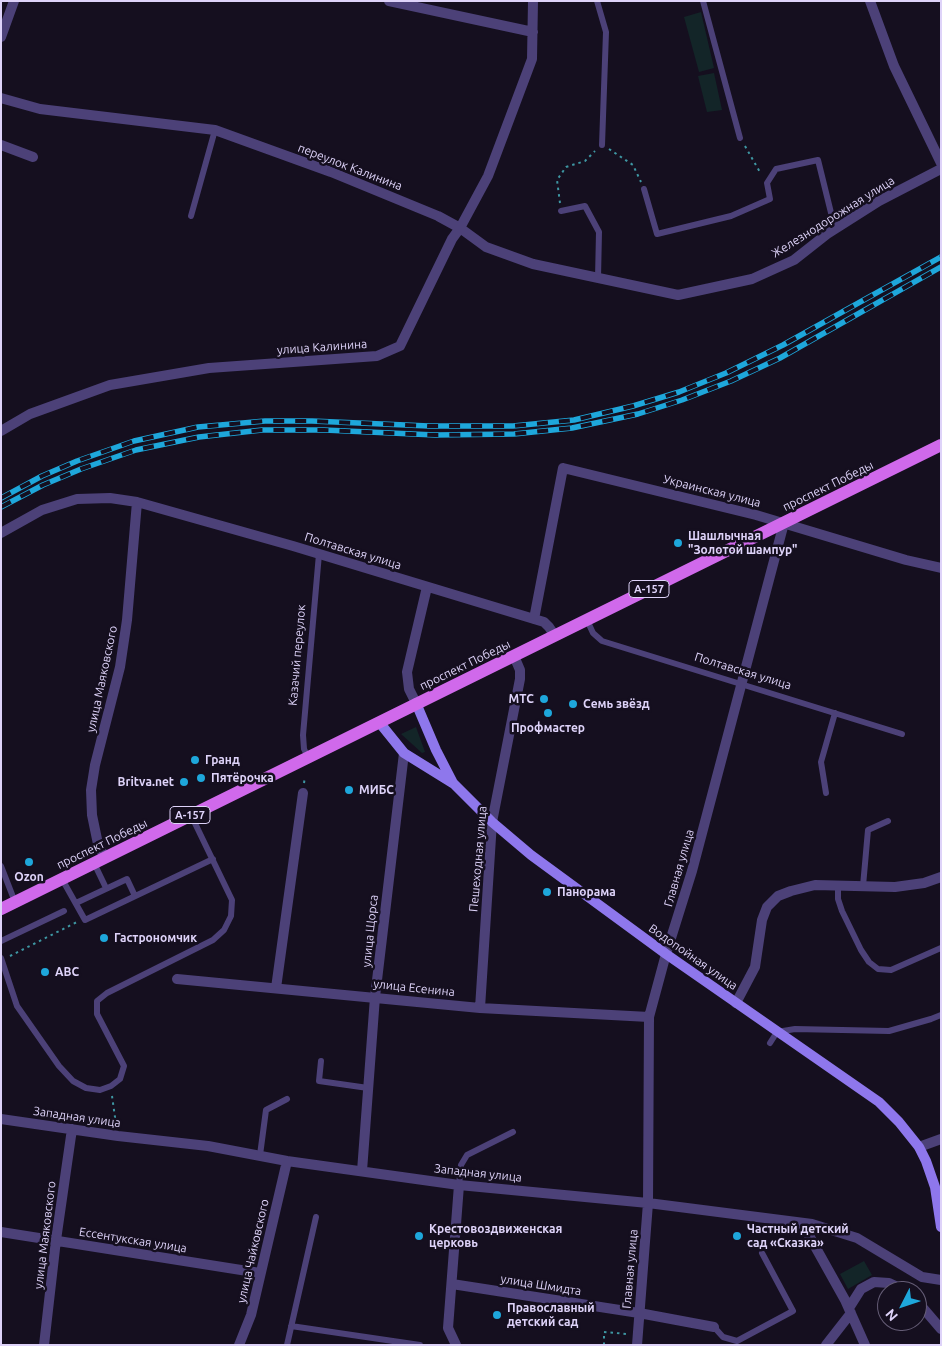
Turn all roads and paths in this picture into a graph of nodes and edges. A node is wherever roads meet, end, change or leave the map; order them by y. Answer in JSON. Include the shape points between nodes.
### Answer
{"nodes":[{"id":1,"x":14,"y":1,"type":"edge"},
{"id":2,"x":389,"y":1,"type":"edge"},
{"id":3,"x":533,"y":1,"type":"edge"},
{"id":4,"x":596,"y":1,"type":"edge"},
{"id":5,"x":703,"y":1,"type":"edge"},
{"id":6,"x":870,"y":1,"type":"edge"},
{"id":7,"x":533,"y":32,"type":"junction"},
{"id":8,"x":1,"y":37,"type":"edge"},
{"id":9,"x":1,"y":98,"type":"edge"},
{"id":10,"x":215,"y":130,"type":"junction"},
{"id":11,"x":740,"y":138,"type":"joint"},
{"id":12,"x":1,"y":145,"type":"edge"},
{"id":13,"x":602,"y":145,"type":"junction"},
{"id":14,"x":33,"y":157,"type":"dead end"},
{"id":15,"x":941,"y":163,"type":"edge"},
{"id":16,"x":941,"y":169,"type":"edge"},
{"id":17,"x":766,"y":183,"type":"junction"},
{"id":18,"x":644,"y":189,"type":"joint"},
{"id":19,"x":561,"y":211,"type":"joint"},
{"id":20,"x":191,"y":216,"type":"dead end"},
{"id":21,"x":460,"y":228,"type":"junction"},
{"id":22,"x":835,"y":229,"type":"junction"},
{"id":23,"x":598,"y":278,"type":"junction"},
{"id":24,"x":678,"y":296,"type":"joint"},
{"id":25,"x":1,"y":432,"type":"edge"},
{"id":26,"x":941,"y":445,"type":"edge"},
{"id":27,"x":137,"y":502,"type":"junction"},
{"id":28,"x":784,"y":523,"type":"junction"},
{"id":29,"x":1,"y":533,"type":"edge"},
{"id":30,"x":319,"y":554,"type":"junction"},
{"id":31,"x":941,"y":568,"type":"edge"},
{"id":32,"x":426,"y":587,"type":"junction"},
{"id":33,"x":534,"y":619,"type":"junction"},
{"id":34,"x":587,"y":620,"type":"junction"},
{"id":35,"x":555,"y":636,"type":"junction"},
{"id":36,"x":514,"y":656,"type":"junction"},
{"id":37,"x":742,"y":684,"type":"junction"},
{"id":38,"x":416,"y":704,"type":"junction"},
{"id":39,"x":835,"y":713,"type":"junction"},
{"id":40,"x":379,"y":722,"type":"junction"},
{"id":41,"x":902,"y":734,"type":"dead end"},
{"id":42,"x":404,"y":753,"type":"junction"},
{"id":43,"x":308,"y":757,"type":"junction"},
{"id":44,"x":454,"y":784,"type":"junction"},
{"id":45,"x":303,"y":793,"type":"dead end"},
{"id":46,"x":826,"y":793,"type":"dead end"},
{"id":47,"x":191,"y":815,"type":"junction"},
{"id":48,"x":888,"y":821,"type":"dead end"},
{"id":49,"x":492,"y":822,"type":"junction"},
{"id":50,"x":213,"y":859,"type":"junction"},
{"id":51,"x":99,"y":860,"type":"junction"},
{"id":52,"x":1,"y":866,"type":"edge"},
{"id":53,"x":941,"y":877,"type":"edge"},
{"id":54,"x":62,"y":879,"type":"junction"},
{"id":55,"x":838,"y":885,"type":"junction"},
{"id":56,"x":863,"y":886,"type":"junction"},
{"id":57,"x":106,"y":888,"type":"junction"},
{"id":58,"x":135,"y":896,"type":"junction"},
{"id":59,"x":15,"y":902,"type":"junction"},
{"id":60,"x":76,"y":903,"type":"junction"},
{"id":61,"x":1,"y":909,"type":"edge"},
{"id":62,"x":64,"y":911,"type":"dead end"},
{"id":63,"x":75,"y":923,"type":"dead end"},
{"id":64,"x":1,"y":941,"type":"edge"},
{"id":65,"x":941,"y":948,"type":"edge"},
{"id":66,"x":666,"y":954,"type":"junction"},
{"id":67,"x":2,"y":959,"type":"edge"},
{"id":68,"x":178,"y":979,"type":"dead end"},
{"id":69,"x":276,"y":988,"type":"junction"},
{"id":70,"x":375,"y":997,"type":"junction"},
{"id":71,"x":736,"y":1003,"type":"junction"},
{"id":72,"x":480,"y":1008,"type":"junction"},
{"id":73,"x":941,"y":1015,"type":"edge"},
{"id":74,"x":649,"y":1017,"type":"junction"},
{"id":75,"x":777,"y":1032,"type":"junction"},
{"id":76,"x":770,"y":1043,"type":"dead end"},
{"id":77,"x":321,"y":1061,"type":"dead end"},
{"id":78,"x":111,"y":1086,"type":"junction"},
{"id":79,"x":368,"y":1088,"type":"junction"},
{"id":80,"x":286,"y":1099,"type":"dead end"},
{"id":81,"x":1,"y":1119,"type":"edge"},
{"id":82,"x":72,"y":1129,"type":"junction"},
{"id":83,"x":513,"y":1132,"type":"dead end"},
{"id":84,"x":118,"y":1136,"type":"junction"},
{"id":85,"x":941,"y":1139,"type":"edge"},
{"id":86,"x":919,"y":1147,"type":"junction"},
{"id":87,"x":260,"y":1156,"type":"junction"},
{"id":88,"x":287,"y":1161,"type":"junction"},
{"id":89,"x":362,"y":1171,"type":"junction"},
{"id":90,"x":459,"y":1184,"type":"junction"},
{"id":91,"x":648,"y":1203,"type":"junction"},
{"id":92,"x":316,"y":1217,"type":"dead end"},
{"id":93,"x":802,"y":1223,"type":"junction"},
{"id":94,"x":941,"y":1226,"type":"edge"},
{"id":95,"x":1,"y":1232,"type":"edge"},
{"id":96,"x":56,"y":1240,"type":"junction"},
{"id":97,"x":762,"y":1254,"type":"dead end"},
{"id":98,"x":260,"y":1273,"type":"junction"},
{"id":99,"x":941,"y":1280,"type":"edge"},
{"id":100,"x":877,"y":1282,"type":"edge"},
{"id":101,"x":452,"y":1284,"type":"junction"},
{"id":102,"x":850,"y":1311,"type":"junction"},
{"id":103,"x":639,"y":1313,"type":"junction"},
{"id":104,"x":927,"y":1313,"type":"edge"},
{"id":105,"x":290,"y":1326,"type":"junction"},
{"id":106,"x":714,"y":1327,"type":"joint"},
{"id":107,"x":941,"y":1329,"type":"edge"},
{"id":108,"x":630,"y":1334,"type":"dead end"},
{"id":109,"x":44,"y":1345,"type":"edge"},
{"id":110,"x":239,"y":1345,"type":"edge"},
{"id":111,"x":287,"y":1345,"type":"edge"},
{"id":112,"x":420,"y":1345,"type":"edge"},
{"id":113,"x":456,"y":1345,"type":"edge"},
{"id":114,"x":604,"y":1345,"type":"edge"},
{"id":115,"x":637,"y":1345,"type":"edge"},
{"id":116,"x":826,"y":1345,"type":"edge"},
{"id":117,"x":865,"y":1345,"type":"edge"}],
"edges":[{"from":1,"to":8,"type":"street"},
{"from":2,"to":7,"type":"street"},
{"from":3,"to":7,"type":"street","name":"улица Калинина"},
{"from":4,"to":13,"type":"lane","via":[[606,32]]},
{"from":5,"to":11,"type":"lane"},
{"from":6,"to":15,"type":"street","via":[[894,66]]},
{"from":7,"to":21,"type":"street","name":"улица Калинина","via":[[532,59],[488,176]]},
{"from":9,"to":10,"type":"street","name":"переулок Калинина","via":[[40,109]]},
{"from":10,"to":20,"type":"lane"},
{"from":10,"to":21,"type":"street","name":"переулок Калинина","via":[[340,176]]},
{"from":11,"to":17,"type":"path"},
{"from":12,"to":14,"type":"street"},
{"from":13,"to":18,"type":"path","via":[[633,165]]},
{"from":13,"to":19,"type":"path","via":[[585,161],[566,167],[557,180]]},
{"from":16,"to":22,"type":"street","name":"Железнодорожная улица","via":[[879,201]]},
{"from":17,"to":18,"type":"lane","via":[[770,199],[731,216],[657,234]]},
{"from":17,"to":22,"type":"lane","via":[[776,168],[818,160]]},
{"from":19,"to":23,"type":"lane","via":[[586,206],[599,232]]},
{"from":21,"to":23,"type":"street","name":"переулок Калинина","via":[[486,247],[533,264]]},
{"from":21,"to":25,"type":"street","name":"улица Калинина","via":[[400,346],[377,356],[209,368],[110,385],[30,414]]},
{"from":22,"to":24,"type":"street","name":"Железнодорожная улица","via":[[794,260],[752,279]]},
{"from":23,"to":24,"type":"street","name":"переулок Калинина"},
{"from":26,"to":28,"type":"main road","name":"проспект Победы","number":"А-157"},
{"from":27,"to":29,"type":"street","name":"Полтавская улица","via":[[110,498],[77,500],[42,510]]},
{"from":27,"to":30,"type":"street","name":"Полтавская улица"},
{"from":27,"to":51,"type":"street","name":"улица Маяковского","via":[[120,667],[91,790]]},
{"from":28,"to":31,"type":"street","name":"Украинская улица"},
{"from":28,"to":33,"type":"street","name":"Украинская улица","via":[[563,468]]},
{"from":28,"to":34,"type":"main road","name":"проспект Победы","number":"А-157"},
{"from":28,"to":37,"type":"street","name":"Главная улица"},
{"from":30,"to":32,"type":"street","name":"Полтавская улица"},
{"from":30,"to":43,"type":"lane","name":"Казачий переулок","via":[[302,735]]},
{"from":32,"to":33,"type":"street","name":"Полтавская улица"},
{"from":32,"to":38,"type":"street","via":[[407,672],[409,689]]},
{"from":33,"to":35,"type":"street","name":"Полтавская улица","via":[[544,622]]},
{"from":34,"to":35,"type":"main road","name":"проспект Победы","number":"А-157"},
{"from":34,"to":37,"type":"lane","name":"Полтавская улица","via":[[593,633],[602,640]]},
{"from":35,"to":36,"type":"main road","name":"проспект Победы","number":"А-157"},
{"from":36,"to":38,"type":"main road","name":"проспект Победы","number":"А-157"},
{"from":36,"to":49,"type":"street","name":"Пешеходная улица","via":[[520,679]]},
{"from":37,"to":39,"type":"lane","name":"Полтавская улица"},
{"from":37,"to":66,"type":"street","name":"Главная улица","via":[[692,871]]},
{"from":38,"to":40,"type":"main road","name":"проспект Победы","number":"А-157"},
{"from":38,"to":44,"type":"main road","name":"Водопойная улица"},
{"from":39,"to":41,"type":"lane","name":"Полтавская улица"},
{"from":39,"to":46,"type":"lane","via":[[821,762]]},
{"from":40,"to":42,"type":"main road","name":"Водопойная улица"},
{"from":40,"to":43,"type":"main road","name":"проспект Победы","number":"А-157"},
{"from":42,"to":44,"type":"main road","name":"Водопойная улица"},
{"from":42,"to":70,"type":"street","name":"улица Щорса"},
{"from":43,"to":47,"type":"main road","name":"проспект Победы","number":"А-157"},
{"from":44,"to":49,"type":"main road","name":"Водопойная улица"},
{"from":45,"to":69,"type":"street"},
{"from":47,"to":50,"type":"lane"},
{"from":47,"to":51,"type":"main road","name":"проспект Победы","number":"А-157"},
{"from":48,"to":56,"type":"lane","via":[[868,830]]},
{"from":49,"to":66,"type":"main road","name":"Водопойная улица"},
{"from":49,"to":72,"type":"street","name":"Пешеходная улица"},
{"from":50,"to":58,"type":"lane"},
{"from":50,"to":78,"type":"lane","via":[[232,900],[224,930],[213,940],[107,993],[97,1002],[97,1014],[124,1066],[120,1079]]},
{"from":51,"to":54,"type":"main road","name":"проспект Победы","number":"А-157"},
{"from":51,"to":57,"type":"lane"},
{"from":52,"to":59,"type":"lane"},
{"from":53,"to":56,"type":"street","via":[[895,887]]},
{"from":54,"to":59,"type":"main road","name":"проспект Победы","number":"А-157"},
{"from":54,"to":60,"type":"lane"},
{"from":55,"to":56,"type":"street"},
{"from":55,"to":65,"type":"lane","via":[[842,911],[860,950],[878,969],[891,970]]},
{"from":55,"to":71,"type":"street","via":[[791,890],[766,907],[755,967]]},
{"from":57,"to":58,"type":"lane","via":[[126,879]]},
{"from":57,"to":60,"type":"lane"},
{"from":58,"to":60,"type":"lane","via":[[84,920]]},
{"from":59,"to":61,"type":"main road","name":"проспект Победы","number":"А-157"},
{"from":62,"to":64,"type":"lane"},
{"from":63,"to":67,"type":"path"},
{"from":66,"to":71,"type":"main road","name":"Водопойная улица"},
{"from":66,"to":74,"type":"street","name":"Главная улица"},
{"from":67,"to":78,"type":"lane","via":[[17,1006],[59,1066],[86,1088],[100,1090]]},
{"from":68,"to":69,"type":"street","name":"улица Есенина"},
{"from":69,"to":70,"type":"street","name":"улица Есенина"},
{"from":70,"to":72,"type":"street","name":"улица Есенина"},
{"from":70,"to":79,"type":"street","name":"улица Щорса"},
{"from":71,"to":75,"type":"main road","name":"Водопойная улица"},
{"from":72,"to":74,"type":"street","name":"улица Есенина"},
{"from":73,"to":75,"type":"lane","via":[[889,1031],[795,1028]]},
{"from":74,"to":91,"type":"street","name":"Главная улица"},
{"from":75,"to":76,"type":"lane"},
{"from":75,"to":86,"type":"main road","name":"Водопойная улица","via":[[880,1102]]},
{"from":77,"to":79,"type":"lane","via":[[319,1081]]},
{"from":78,"to":84,"type":"path"},
{"from":79,"to":89,"type":"street","name":"улица Щорса"},
{"from":80,"to":87,"type":"lane","via":[[266,1110]]},
{"from":81,"to":82,"type":"street","name":"Западная улица"},
{"from":82,"to":84,"type":"street","name":"Западная улица"},
{"from":82,"to":96,"type":"street","name":"улица Маяковского"},
{"from":83,"to":90,"type":"lane","via":[[467,1155],[461,1165]]},
{"from":84,"to":87,"type":"street","name":"Западная улица","via":[[208,1146]]},
{"from":85,"to":86,"type":"street"},
{"from":86,"to":94,"type":"main road","name":"Водопойная улица","via":[[935,1187]]},
{"from":87,"to":88,"type":"street","name":"Западная улица"},
{"from":88,"to":89,"type":"street","name":"Западная улица"},
{"from":88,"to":98,"type":"street","name":"улица Чайковского"},
{"from":89,"to":90,"type":"street","name":"Западная улица"},
{"from":90,"to":91,"type":"street","name":"Западная улица"},
{"from":90,"to":101,"type":"street"},
{"from":91,"to":93,"type":"street","name":"Западная улица"},
{"from":91,"to":103,"type":"street","name":"Главная улица"},
{"from":92,"to":105,"type":"lane"},
{"from":93,"to":99,"type":"street","name":"Западная улица","via":[[857,1238],[922,1277]]},
{"from":93,"to":102,"type":"street"},
{"from":95,"to":96,"type":"street","name":"Ессентукская улица"},
{"from":96,"to":98,"type":"street","name":"Ессентукская улица"},
{"from":96,"to":109,"type":"street","name":"улица Маяковского"},
{"from":97,"to":106,"type":"lane","via":[[793,1311],[737,1341],[723,1336]]},
{"from":98,"to":110,"type":"street","name":"улица Чайковского","via":[[251,1315]]},
{"from":100,"to":102,"type":"street","via":[[861,1289]]},
{"from":101,"to":103,"type":"street","name":"улица Шмидта"},
{"from":101,"to":113,"type":"street","via":[[448,1328]]},
{"from":102,"to":116,"type":"street"},
{"from":102,"to":117,"type":"street"},
{"from":103,"to":106,"type":"street","name":"улица Шмидта"},
{"from":103,"to":115,"type":"street","name":"Главная улица"},
{"from":104,"to":107,"type":"street"},
{"from":105,"to":111,"type":"lane"},
{"from":105,"to":112,"type":"lane"},
{"from":108,"to":114,"type":"path","via":[[604,1332]]}]}
